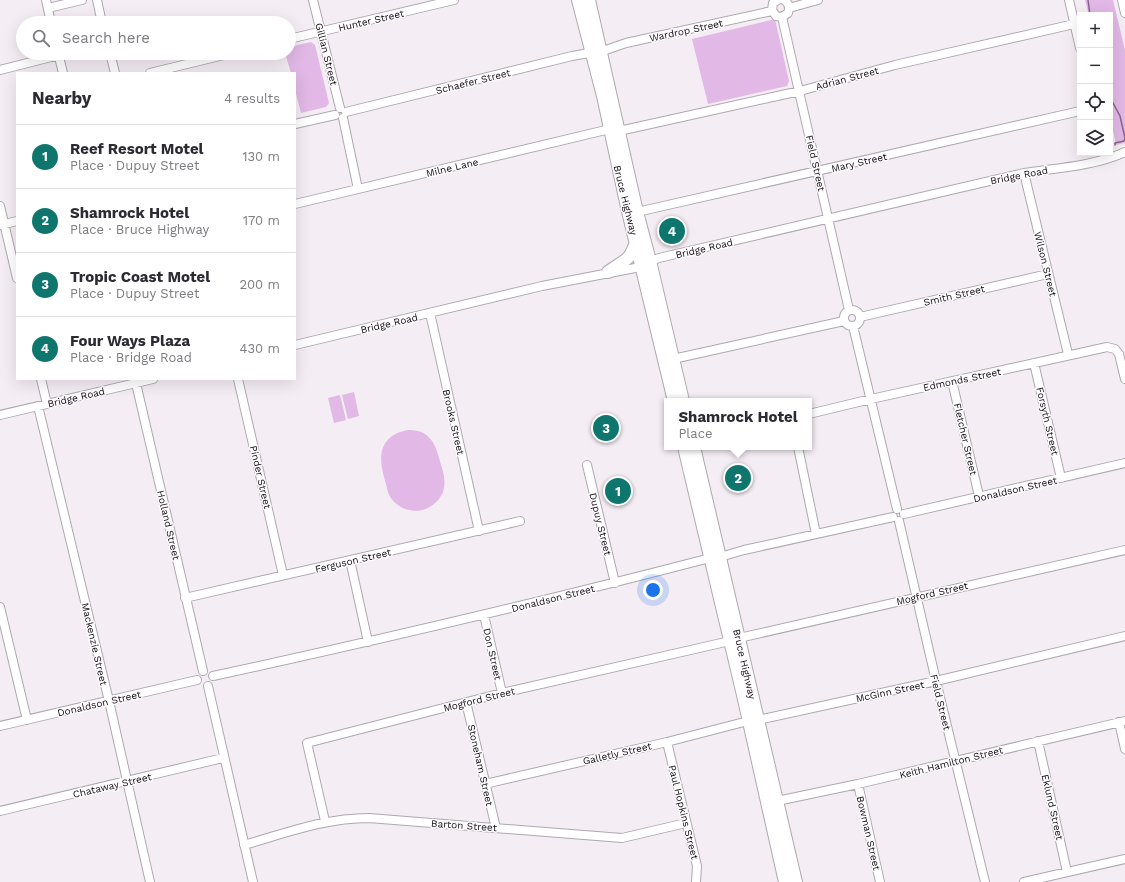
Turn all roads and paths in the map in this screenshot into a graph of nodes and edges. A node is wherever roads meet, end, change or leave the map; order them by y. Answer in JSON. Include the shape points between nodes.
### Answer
{"nodes":[{"id":1,"x":82,"y":0,"type":"edge"},
{"id":2,"x":96,"y":0,"type":"edge"},
{"id":3,"x":313,"y":0,"type":"edge"},
{"id":4,"x":454,"y":0,"type":"edge"},
{"id":5,"x":578,"y":0,"type":"edge"},
{"id":6,"x":588,"y":0,"type":"edge"},
{"id":7,"x":778,"y":0,"type":"edge"},
{"id":8,"x":784,"y":0,"type":"edge"},
{"id":9,"x":818,"y":0,"type":"edge"},
{"id":10,"x":1069,"y":0,"type":"edge"},
{"id":11,"x":1122,"y":0,"type":"edge"},
{"id":12,"x":47,"y":4,"type":"edge"},
{"id":13,"x":789,"y":8,"type":"junction"},
{"id":14,"x":772,"y":12,"type":"junction"},
{"id":15,"x":1125,"y":13,"type":"edge"},
{"id":16,"x":50,"y":16,"type":"edge"},
{"id":17,"x":100,"y":16,"type":"edge"},
{"id":18,"x":782,"y":17,"type":"junction"},
{"id":19,"x":1074,"y":24,"type":"junction"},
{"id":20,"x":321,"y":32,"type":"junction"},
{"id":21,"x":1077,"y":36,"type":"edge"},
{"id":22,"x":296,"y":37,"type":"edge"},
{"id":23,"x":596,"y":51,"type":"junction"},
{"id":24,"x":37,"y":60,"type":"edge"},
{"id":25,"x":60,"y":60,"type":"edge"},
{"id":26,"x":112,"y":60,"type":"edge"},
{"id":27,"x":203,"y":60,"type":"edge"},
{"id":28,"x":0,"y":70,"type":"edge"},
{"id":29,"x":63,"y":72,"type":"edge"},
{"id":30,"x":115,"y":72,"type":"edge"},
{"id":31,"x":154,"y":72,"type":"edge"},
{"id":32,"x":800,"y":91,"type":"junction"},
{"id":33,"x":1077,"y":111,"type":"edge"},
{"id":34,"x":341,"y":113,"type":"junction"},
{"id":35,"x":296,"y":124,"type":"edge"},
{"id":36,"x":615,"y":130,"type":"junction"},
{"id":37,"x":1125,"y":152,"type":"edge"},
{"id":38,"x":1113,"y":155,"type":"edge"},
{"id":39,"x":1110,"y":156,"type":"edge"},
{"id":40,"x":1113,"y":156,"type":"edge"},
{"id":41,"x":1125,"y":156,"type":"edge"},
{"id":42,"x":818,"y":171,"type":"junction"},
{"id":43,"x":1024,"y":173,"type":"junction"},
{"id":44,"x":358,"y":189,"type":"junction"},
{"id":45,"x":296,"y":204,"type":"edge"},
{"id":46,"x":0,"y":206,"type":"edge"},
{"id":47,"x":637,"y":212,"type":"junction"},
{"id":48,"x":829,"y":219,"type":"junction"},
{"id":49,"x":16,"y":221,"type":"edge"},
{"id":50,"x":2,"y":225,"type":"edge"},
{"id":51,"x":636,"y":241,"type":"junction"},
{"id":52,"x":646,"y":263,"type":"junction"},
{"id":53,"x":608,"y":272,"type":"junction"},
{"id":54,"x":16,"y":274,"type":"edge"},
{"id":55,"x":1048,"y":274,"type":"junction"},
{"id":56,"x":849,"y":310,"type":"junction"},
{"id":57,"x":430,"y":313,"type":"junction"},
{"id":58,"x":860,"y":317,"type":"junction"},
{"id":59,"x":844,"y":321,"type":"junction"},
{"id":60,"x":853,"y":326,"type":"junction"},
{"id":61,"x":296,"y":345,"type":"edge"},
{"id":62,"x":1068,"y":354,"type":"junction"},
{"id":63,"x":673,"y":359,"type":"junction"},
{"id":64,"x":1034,"y":363,"type":"junction"},
{"id":65,"x":1125,"y":379,"type":"edge"},
{"id":66,"x":41,"y":380,"type":"edge"},
{"id":67,"x":238,"y":380,"type":"edge"},
{"id":68,"x":136,"y":381,"type":"edge"},
{"id":69,"x":952,"y":381,"type":"junction"},
{"id":70,"x":673,"y":398,"type":"edge"},
{"id":71,"x":682,"y":398,"type":"edge"},
{"id":72,"x":871,"y":399,"type":"junction"},
{"id":73,"x":43,"y":405,"type":"junction"},
{"id":74,"x":812,"y":413,"type":"edge"},
{"id":75,"x":0,"y":415,"type":"edge"},
{"id":76,"x":685,"y":450,"type":"edge"},
{"id":77,"x":695,"y":450,"type":"edge"},
{"id":78,"x":799,"y":450,"type":"edge"},
{"id":79,"x":1125,"y":464,"type":"edge"},
{"id":80,"x":587,"y":465,"type":"dead end"},
{"id":81,"x":1061,"y":478,"type":"junction"},
{"id":82,"x":980,"y":496,"type":"junction"},
{"id":83,"x":899,"y":515,"type":"junction"},
{"id":84,"x":520,"y":521,"type":"dead end"},
{"id":85,"x":479,"y":531,"type":"junction"},
{"id":86,"x":816,"y":534,"type":"junction"},
{"id":87,"x":1125,"y":550,"type":"edge"},
{"id":88,"x":715,"y":558,"type":"junction"},
{"id":89,"x":350,"y":560,"type":"junction"},
{"id":90,"x":283,"y":576,"type":"junction"},
{"id":91,"x":616,"y":583,"type":"junction"},
{"id":92,"x":917,"y":597,"type":"junction"},
{"id":93,"x":185,"y":598,"type":"junction"},
{"id":94,"x":0,"y":607,"type":"edge"},
{"id":95,"x":484,"y":615,"type":"junction"},
{"id":96,"x":1125,"y":636,"type":"edge"},
{"id":97,"x":734,"y":640,"type":"junction"},
{"id":98,"x":368,"y":642,"type":"junction"},
{"id":99,"x":203,"y":671,"type":"junction"},
{"id":100,"x":213,"y":676,"type":"junction"},
{"id":101,"x":197,"y":680,"type":"junction"},
{"id":102,"x":936,"y":681,"type":"junction"},
{"id":103,"x":208,"y":686,"type":"junction"},
{"id":104,"x":502,"y":693,"type":"junction"},
{"id":105,"x":109,"y":701,"type":"junction"},
{"id":106,"x":466,"y":702,"type":"junction"},
{"id":107,"x":27,"y":720,"type":"junction"},
{"id":108,"x":753,"y":720,"type":"junction"},
{"id":109,"x":1122,"y":721,"type":"edge"},
{"id":110,"x":0,"y":726,"type":"edge"},
{"id":111,"x":1038,"y":741,"type":"junction"},
{"id":112,"x":667,"y":742,"type":"junction"},
{"id":113,"x":1125,"y":749,"type":"edge"},
{"id":114,"x":223,"y":758,"type":"junction"},
{"id":115,"x":956,"y":760,"type":"junction"},
{"id":116,"x":126,"y":782,"type":"junction"},
{"id":117,"x":485,"y":784,"type":"junction"},
{"id":118,"x":858,"y":784,"type":"junction"},
{"id":119,"x":777,"y":801,"type":"junction"},
{"id":120,"x":0,"y":811,"type":"edge"},
{"id":121,"x":325,"y":821,"type":"junction"},
{"id":122,"x":686,"y":823,"type":"junction"},
{"id":123,"x":496,"y":828,"type":"junction"},
{"id":124,"x":244,"y":845,"type":"junction"},
{"id":125,"x":1125,"y":859,"type":"edge"},
{"id":126,"x":1067,"y":872,"type":"junction"},
{"id":127,"x":150,"y":882,"type":"edge"},
{"id":128,"x":253,"y":882,"type":"edge"},
{"id":129,"x":696,"y":882,"type":"edge"},
{"id":130,"x":785,"y":882,"type":"edge"},
{"id":131,"x":796,"y":882,"type":"edge"},
{"id":132,"x":880,"y":882,"type":"edge"},
{"id":133,"x":984,"y":882,"type":"edge"},
{"id":134,"x":1024,"y":882,"type":"edge"}],
"edges":[{"from":1,"to":12,"type":"street"},
{"from":2,"to":17,"type":"street"},
{"from":3,"to":20,"type":"street","name":"Gillian Street"},
{"from":4,"to":20,"type":"street","name":"Hunter Street"},
{"from":5,"to":23,"type":"highway","name":"Bruce Highway"},
{"from":6,"to":23,"type":"highway","name":"Bruce Highway"},
{"from":7,"to":14,"type":"street","via":[[773,3]]},
{"from":8,"to":13,"type":"street"},
{"from":9,"to":13,"type":"street"},
{"from":10,"to":19,"type":"street"},
{"from":11,"to":15,"type":"street"},
{"from":12,"to":16,"type":"street"},
{"from":13,"to":18,"type":"street","via":[[788,13]]},
{"from":14,"to":18,"type":"street"},
{"from":14,"to":23,"type":"street","name":"Wardrop Street"},
{"from":18,"to":32,"type":"street","name":"Field Street"},
{"from":19,"to":21,"type":"street"},
{"from":19,"to":32,"type":"street","name":"Adrian Street"},
{"from":20,"to":22,"type":"street","name":"Hunter Street"},
{"from":20,"to":34,"type":"street","name":"Gillian Street"},
{"from":23,"to":34,"type":"street","name":"Schaefer Street"},
{"from":23,"to":36,"type":"highway","name":"Bruce Highway","via":[[603,96]]},
{"from":24,"to":28,"type":"street"},
{"from":25,"to":29,"type":"street"},
{"from":26,"to":30,"type":"street"},
{"from":27,"to":31,"type":"street"},
{"from":32,"to":36,"type":"street","name":"Adrian Street"},
{"from":32,"to":42,"type":"street","name":"Field Street"},
{"from":33,"to":42,"type":"street","name":"Mary Street"},
{"from":34,"to":35,"type":"street","name":"Schaefer Street"},
{"from":34,"to":44,"type":"street","name":"Gillian Street"},
{"from":36,"to":44,"type":"street","name":"Milne Lane"},
{"from":36,"to":47,"type":"highway","name":"Bruce Highway"},
{"from":36,"to":51,"type":"highway","name":"Bruce Highway"},
{"from":37,"to":38,"type":"street","name":"Bridge Road"},
{"from":39,"to":43,"type":"street","name":"Bridge Road","via":[[1071,166]]},
{"from":40,"to":41,"type":"street","name":"Bridge Road"},
{"from":42,"to":47,"type":"street","name":"Mary Street"},
{"from":42,"to":48,"type":"street","name":"Field Street"},
{"from":43,"to":48,"type":"street","name":"Bridge Road"},
{"from":43,"to":55,"type":"street","name":"Wilson Street"},
{"from":44,"to":45,"type":"street","name":"Milne Lane"},
{"from":46,"to":50,"type":"street"},
{"from":47,"to":52,"type":"highway","name":"Bruce Highway"},
{"from":48,"to":52,"type":"street","name":"Bridge Road"},
{"from":48,"to":56,"type":"street","name":"Field Street"},
{"from":49,"to":50,"type":"street"},
{"from":50,"to":54,"type":"street"},
{"from":51,"to":52,"type":"highway","name":"Bruce Highway"},
{"from":51,"to":53,"type":"highway","via":[[628,260]]},
{"from":52,"to":53,"type":"street","name":"Bridge Road","via":[[635,268]]},
{"from":52,"to":63,"type":"highway","name":"Bruce Highway"},
{"from":52,"to":70,"type":"highway","name":"Bruce Highway"},
{"from":53,"to":57,"type":"street","name":"Bridge Road"},
{"from":55,"to":58,"type":"street","name":"Smith Street"},
{"from":55,"to":62,"type":"street","name":"Wilson Street"},
{"from":56,"to":58,"type":"street","via":[[857,311]]},
{"from":56,"to":59,"type":"street","via":[[845,313]]},
{"from":57,"to":61,"type":"street","name":"Bridge Road"},
{"from":57,"to":85,"type":"street","name":"Brooks Street"},
{"from":58,"to":60,"type":"street","via":[[858,323]]},
{"from":59,"to":60,"type":"street","via":[[847,325]]},
{"from":59,"to":63,"type":"street"},
{"from":60,"to":72,"type":"street","name":"Field Street"},
{"from":62,"to":64,"type":"street","name":"Edmonds Street"},
{"from":62,"to":65,"type":"street","name":"Edmonds Street","via":[[1107,347],[1115,349],[1119,354]]},
{"from":63,"to":71,"type":"highway","name":"Bruce Highway"},
{"from":64,"to":69,"type":"street","name":"Edmonds Street"},
{"from":64,"to":81,"type":"street","name":"Forsyth Street"},
{"from":66,"to":73,"type":"street","name":"Mackenzie Street"},
{"from":67,"to":90,"type":"street","name":"Pinder Street"},
{"from":68,"to":73,"type":"street","name":"Bridge Road"},
{"from":68,"to":93,"type":"street","name":"Holland Street"},
{"from":69,"to":72,"type":"street","name":"Edmonds Street"},
{"from":69,"to":82,"type":"street","name":"Fletcher Street"},
{"from":72,"to":74,"type":"street","name":"Edmonds Street"},
{"from":72,"to":83,"type":"street","name":"Field Street"},
{"from":73,"to":75,"type":"street","name":"Bridge Road"},
{"from":73,"to":105,"type":"street","name":"Mackenzie Street"},
{"from":76,"to":88,"type":"highway","name":"Bruce Highway"},
{"from":77,"to":88,"type":"highway","name":"Bruce Highway"},
{"from":78,"to":86,"type":"street"},
{"from":79,"to":81,"type":"street","name":"Donaldson Street"},
{"from":80,"to":91,"type":"street","name":"Dupuy Street"},
{"from":81,"to":82,"type":"street","name":"Donaldson Street"},
{"from":82,"to":83,"type":"street","name":"Donaldson Street"},
{"from":83,"to":86,"type":"street","name":"Donaldson Street"},
{"from":83,"to":92,"type":"street","name":"Field Street"},
{"from":84,"to":85,"type":"street","name":"Ferguson Street"},
{"from":85,"to":89,"type":"street","name":"Ferguson Street"},
{"from":86,"to":88,"type":"street","name":"Donaldson Street"},
{"from":87,"to":92,"type":"street","name":"Mogford Street"},
{"from":88,"to":91,"type":"street","name":"Donaldson Street"},
{"from":88,"to":97,"type":"highway","name":"Bruce Highway"},
{"from":89,"to":90,"type":"street","name":"Ferguson Street"},
{"from":89,"to":98,"type":"street"},
{"from":90,"to":93,"type":"street","name":"Ferguson Street"},
{"from":91,"to":95,"type":"street","name":"Donaldson Street"},
{"from":92,"to":97,"type":"street","name":"Mogford Street"},
{"from":92,"to":102,"type":"street","name":"Field Street"},
{"from":93,"to":99,"type":"street","name":"Holland Street"},
{"from":94,"to":107,"type":"street"},
{"from":95,"to":98,"type":"street","name":"Donaldson Street"},
{"from":95,"to":104,"type":"street","name":"Don Street"},
{"from":96,"to":102,"type":"street","name":"McGinn Street"},
{"from":97,"to":104,"type":"street","name":"Mogford Street"},
{"from":97,"to":108,"type":"highway","name":"Bruce Highway"},
{"from":98,"to":100,"type":"street","name":"Donaldson Street"},
{"from":99,"to":100,"type":"street","via":[[210,672]]},
{"from":99,"to":101,"type":"street","via":[[198,674]]},
{"from":100,"to":103,"type":"street"},
{"from":101,"to":103,"type":"street","via":[[201,685]]},
{"from":101,"to":105,"type":"street","name":"Donaldson Street"},
{"from":102,"to":108,"type":"street","name":"McGinn Street"},
{"from":102,"to":115,"type":"street","name":"Field Street"},
{"from":103,"to":114,"type":"street"},
{"from":104,"to":106,"type":"street","name":"Mogford Street"},
{"from":105,"to":107,"type":"street","name":"Donaldson Street"},
{"from":105,"to":116,"type":"street","name":"Mackenzie Street"},
{"from":106,"to":117,"type":"street","name":"Stoneham Street"},
{"from":106,"to":121,"type":"street","name":"Mogford Street","via":[[307,743]]},
{"from":107,"to":110,"type":"street","name":"Donaldson Street"},
{"from":108,"to":112,"type":"street","name":"Galletly Street"},
{"from":108,"to":119,"type":"highway","name":"Bruce Highway"},
{"from":108,"to":130,"type":"highway","name":"Bruce Highway"},
{"from":109,"to":111,"type":"street","name":"Keith Hamilton Street"},
{"from":109,"to":113,"type":"street"},
{"from":111,"to":115,"type":"street","name":"Keith Hamilton Street"},
{"from":111,"to":126,"type":"street","name":"Eklund Street"},
{"from":112,"to":117,"type":"street","name":"Galletly Street"},
{"from":112,"to":122,"type":"street","name":"Paul Hopkins Street"},
{"from":114,"to":116,"type":"street","name":"Chataway Street"},
{"from":114,"to":124,"type":"street"},
{"from":115,"to":118,"type":"street","name":"Keith Hamilton Street"},
{"from":115,"to":133,"type":"street","name":"Field Street"},
{"from":116,"to":120,"type":"street","name":"Chataway Street"},
{"from":116,"to":127,"type":"street","name":"Mackenzie Street"},
{"from":117,"to":123,"type":"street","name":"Stoneham Street"},
{"from":118,"to":119,"type":"street","name":"Keith Hamilton Street"},
{"from":118,"to":132,"type":"street","name":"Bowman Street"},
{"from":119,"to":131,"type":"highway","name":"Bruce Highway"},
{"from":121,"to":123,"type":"street","name":"Barton Street","via":[[369,818]]},
{"from":121,"to":124,"type":"street","name":"Barton Street"},
{"from":122,"to":123,"type":"street","name":"Barton Street","via":[[622,838]]},
{"from":122,"to":129,"type":"street","name":"Paul Hopkins Street","via":[[698,866]]},
{"from":124,"to":128,"type":"street"},
{"from":125,"to":126,"type":"street"},
{"from":126,"to":134,"type":"street"}]}
